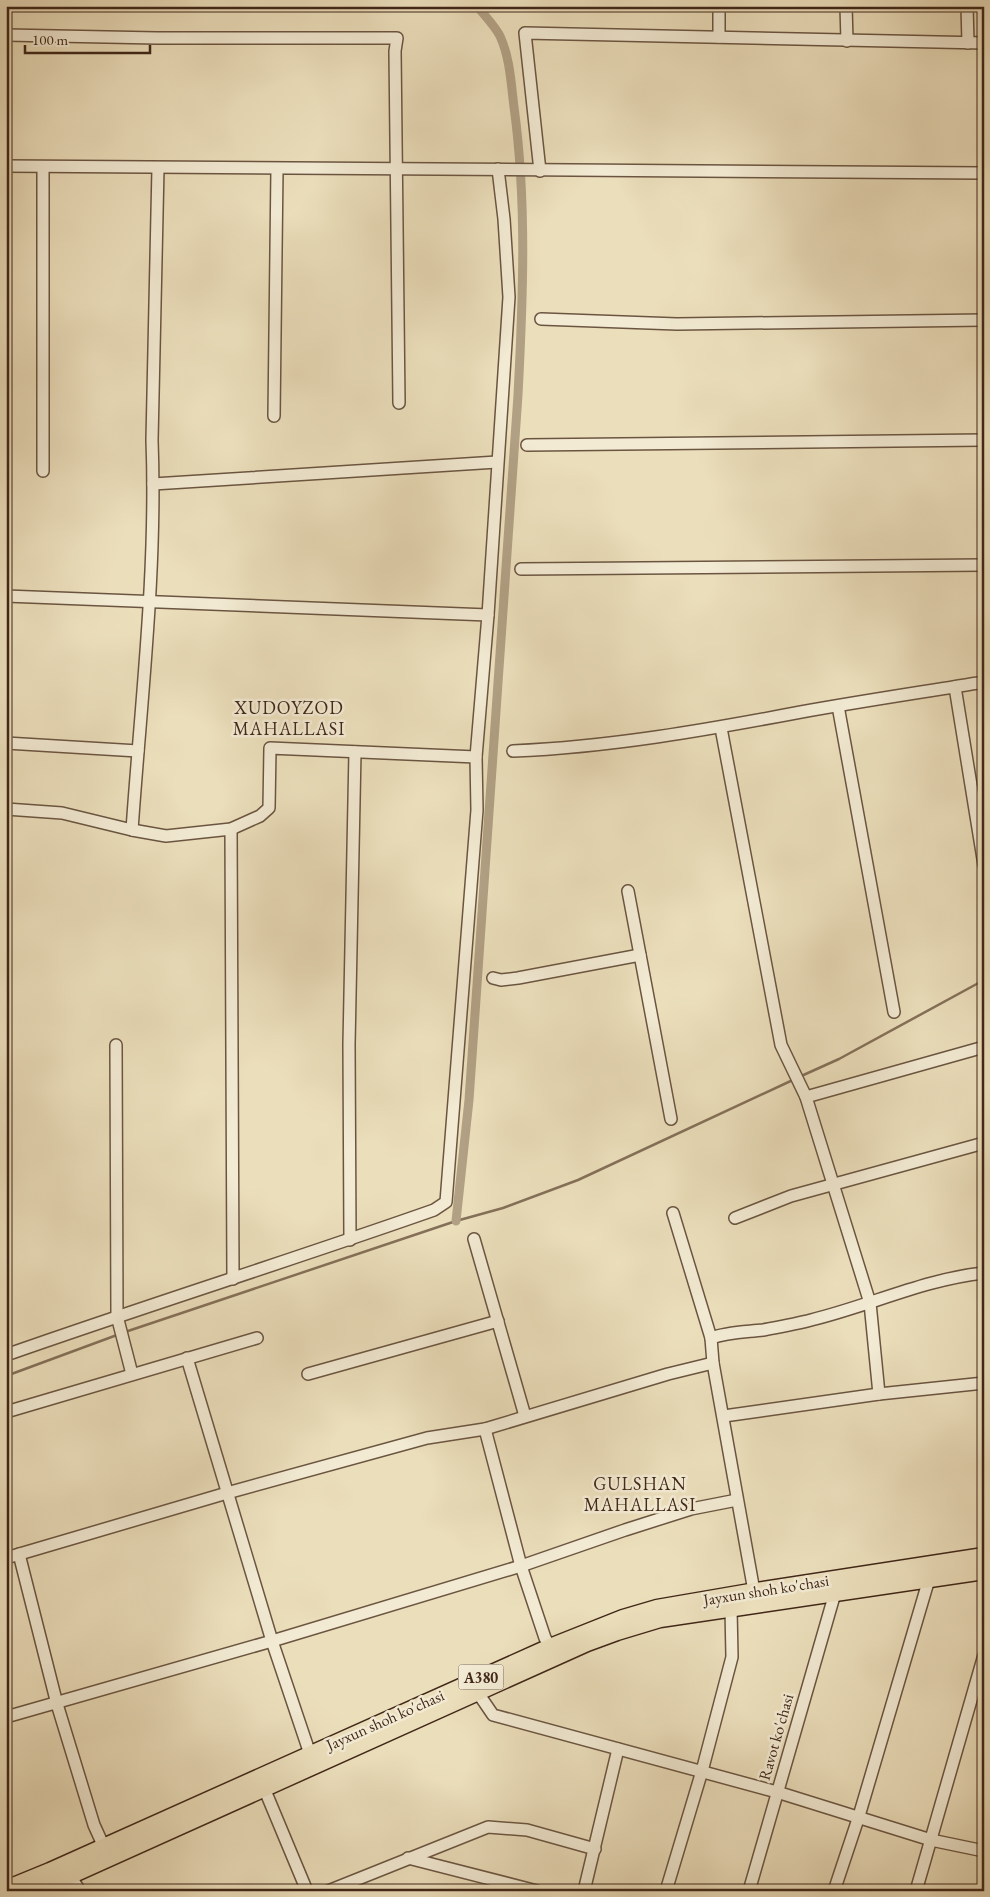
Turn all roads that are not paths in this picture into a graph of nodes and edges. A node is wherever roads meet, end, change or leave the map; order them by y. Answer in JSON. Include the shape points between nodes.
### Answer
{"nodes":[{"id":1,"x":719,"y":6,"type":"edge"},
{"id":2,"x":846,"y":6,"type":"edge"},
{"id":3,"x":967,"y":6,"type":"edge"},
{"id":4,"x":6,"y":35,"type":"edge"},
{"id":5,"x":720,"y":37,"type":"junction"},
{"id":6,"x":847,"y":41,"type":"junction"},
{"id":7,"x":968,"y":43,"type":"junction"},
{"id":8,"x":984,"y":43,"type":"edge"},
{"id":9,"x":6,"y":166,"type":"edge"},
{"id":10,"x":43,"y":167,"type":"junction"},
{"id":11,"x":158,"y":168,"type":"junction"},
{"id":12,"x":277,"y":169,"type":"junction"},
{"id":13,"x":498,"y":169,"type":"junction"},
{"id":14,"x":398,"y":170,"type":"junction"},
{"id":15,"x":540,"y":171,"type":"junction"},
{"id":16,"x":984,"y":173,"type":"edge"},
{"id":17,"x":542,"y":319,"type":"dead end"},
{"id":18,"x":984,"y":320,"type":"edge"},
{"id":19,"x":399,"y":403,"type":"dead end"},
{"id":20,"x":274,"y":416,"type":"dead end"},
{"id":21,"x":984,"y":440,"type":"edge"},
{"id":22,"x":528,"y":445,"type":"dead end"},
{"id":23,"x":497,"y":462,"type":"junction"},
{"id":24,"x":43,"y":471,"type":"dead end"},
{"id":25,"x":153,"y":484,"type":"junction"},
{"id":26,"x":984,"y":565,"type":"edge"},
{"id":27,"x":521,"y":569,"type":"dead end"},
{"id":28,"x":6,"y":596,"type":"edge"},
{"id":29,"x":149,"y":601,"type":"junction"},
{"id":30,"x":488,"y":615,"type":"junction"},
{"id":31,"x":984,"y":682,"type":"edge"},
{"id":32,"x":955,"y":687,"type":"junction"},
{"id":33,"x":838,"y":706,"type":"junction"},
{"id":34,"x":721,"y":728,"type":"junction"},
{"id":35,"x":6,"y":743,"type":"edge"},
{"id":36,"x":138,"y":751,"type":"junction"},
{"id":37,"x":513,"y":751,"type":"dead end"},
{"id":38,"x":354,"y":752,"type":"junction"},
{"id":39,"x":476,"y":756,"type":"junction"},
{"id":40,"x":6,"y":809,"type":"edge"},
{"id":41,"x":132,"y":830,"type":"junction"},
{"id":42,"x":231,"y":830,"type":"junction"},
{"id":43,"x":984,"y":865,"type":"edge"},
{"id":44,"x":628,"y":891,"type":"dead end"},
{"id":45,"x":640,"y":955,"type":"junction"},
{"id":46,"x":493,"y":978,"type":"dead end"},
{"id":47,"x":894,"y":1012,"type":"dead end"},
{"id":48,"x":116,"y":1045,"type":"dead end"},
{"id":49,"x":984,"y":1047,"type":"edge"},
{"id":50,"x":806,"y":1097,"type":"junction"},
{"id":51,"x":671,"y":1119,"type":"dead end"},
{"id":52,"x":984,"y":1142,"type":"edge"},
{"id":53,"x":834,"y":1184,"type":"junction"},
{"id":54,"x":673,"y":1213,"type":"dead end"},
{"id":55,"x":735,"y":1218,"type":"dead end"},
{"id":56,"x":474,"y":1239,"type":"dead end"},
{"id":57,"x":350,"y":1240,"type":"junction"},
{"id":58,"x":984,"y":1273,"type":"edge"},
{"id":59,"x":233,"y":1279,"type":"junction"},
{"id":60,"x":870,"y":1303,"type":"junction"},
{"id":61,"x":118,"y":1320,"type":"junction"},
{"id":62,"x":498,"y":1321,"type":"junction"},
{"id":63,"x":257,"y":1338,"type":"dead end"},
{"id":64,"x":711,"y":1338,"type":"junction"},
{"id":65,"x":6,"y":1355,"type":"edge"},
{"id":66,"x":187,"y":1358,"type":"junction"},
{"id":67,"x":713,"y":1363,"type":"junction"},
{"id":68,"x":132,"y":1374,"type":"junction"},
{"id":69,"x":308,"y":1374,"type":"dead end"},
{"id":70,"x":984,"y":1382,"type":"edge"},
{"id":71,"x":879,"y":1394,"type":"junction"},
{"id":72,"x":6,"y":1412,"type":"edge"},
{"id":73,"x":525,"y":1416,"type":"junction"},
{"id":74,"x":724,"y":1416,"type":"junction"},
{"id":75,"x":484,"y":1429,"type":"junction"},
{"id":76,"x":227,"y":1493,"type":"junction"},
{"id":77,"x":737,"y":1500,"type":"junction"},
{"id":78,"x":19,"y":1554,"type":"junction"},
{"id":79,"x":984,"y":1556,"type":"edge"},
{"id":80,"x":6,"y":1558,"type":"edge"},
{"id":81,"x":521,"y":1566,"type":"junction"},
{"id":82,"x":984,"y":1571,"type":"edge"},
{"id":83,"x":929,"y":1579,"type":"junction"},
{"id":84,"x":754,"y":1591,"type":"junction"},
{"id":85,"x":835,"y":1593,"type":"junction"},
{"id":86,"x":730,"y":1609,"type":"junction"},
{"id":87,"x":272,"y":1641,"type":"junction"},
{"id":88,"x":550,"y":1646,"type":"junction"},
{"id":89,"x":984,"y":1655,"type":"edge"},
{"id":90,"x":478,"y":1693,"type":"junction"},
{"id":91,"x":57,"y":1704,"type":"junction"},
{"id":92,"x":6,"y":1718,"type":"edge"},
{"id":93,"x":618,"y":1749,"type":"junction"},
{"id":94,"x":310,"y":1754,"type":"junction"},
{"id":95,"x":702,"y":1771,"type":"junction"},
{"id":96,"x":264,"y":1788,"type":"junction"},
{"id":97,"x":777,"y":1792,"type":"junction"},
{"id":98,"x":859,"y":1816,"type":"junction"},
{"id":99,"x":931,"y":1840,"type":"junction"},
{"id":100,"x":104,"y":1847,"type":"junction"},
{"id":101,"x":595,"y":1849,"type":"junction"},
{"id":102,"x":984,"y":1852,"type":"edge"},
{"id":103,"x":408,"y":1858,"type":"junction"},
{"id":104,"x":70,"y":1876,"type":"junction"},
{"id":105,"x":6,"y":1888,"type":"edge"},
{"id":106,"x":36,"y":1891,"type":"edge"},
{"id":107,"x":80,"y":1891,"type":"edge"},
{"id":108,"x":307,"y":1891,"type":"edge"},
{"id":109,"x":328,"y":1891,"type":"edge"},
{"id":110,"x":537,"y":1891,"type":"edge"},
{"id":111,"x":584,"y":1891,"type":"edge"},
{"id":112,"x":666,"y":1891,"type":"edge"},
{"id":113,"x":749,"y":1891,"type":"edge"},
{"id":114,"x":834,"y":1891,"type":"edge"},
{"id":115,"x":916,"y":1891,"type":"edge"}],
"edges":[{"from":1,"to":5,"type":"street"},
{"from":2,"to":6,"type":"street"},
{"from":3,"to":7,"type":"street"},
{"from":4,"to":14,"type":"street","via":[[397,38]]},
{"from":5,"to":6,"type":"street"},
{"from":5,"to":15,"type":"street","via":[[525,33]]},
{"from":6,"to":7,"type":"street"},
{"from":7,"to":8,"type":"street"},
{"from":9,"to":10,"type":"street"},
{"from":10,"to":11,"type":"street"},
{"from":10,"to":24,"type":"street"},
{"from":11,"to":12,"type":"street"},
{"from":11,"to":25,"type":"street"},
{"from":12,"to":14,"type":"street"},
{"from":12,"to":20,"type":"street"},
{"from":13,"to":14,"type":"street"},
{"from":13,"to":15,"type":"street"},
{"from":13,"to":23,"type":"street","via":[[509,297]]},
{"from":14,"to":19,"type":"street"},
{"from":15,"to":16,"type":"street"},
{"from":17,"to":18,"type":"street","via":[[677,324]]},
{"from":21,"to":22,"type":"street"},
{"from":23,"to":25,"type":"street"},
{"from":23,"to":30,"type":"street"},
{"from":25,"to":29,"type":"street"},
{"from":26,"to":27,"type":"street"},
{"from":28,"to":29,"type":"street"},
{"from":29,"to":30,"type":"street"},
{"from":29,"to":36,"type":"street"},
{"from":30,"to":39,"type":"street"},
{"from":31,"to":32,"type":"street"},
{"from":32,"to":33,"type":"street"},
{"from":32,"to":43,"type":"street"},
{"from":33,"to":34,"type":"street"},
{"from":33,"to":47,"type":"street"},
{"from":34,"to":37,"type":"street","via":[[560,749]]},
{"from":34,"to":50,"type":"street","via":[[782,1045]]},
{"from":35,"to":36,"type":"street"},
{"from":36,"to":41,"type":"street"},
{"from":38,"to":39,"type":"street"},
{"from":38,"to":42,"type":"street","via":[[270,748],[269,808]]},
{"from":38,"to":57,"type":"street","via":[[349,1044]]},
{"from":39,"to":57,"type":"street","via":[[477,810],[446,1202],[434,1210]]},
{"from":40,"to":41,"type":"street","via":[[62,813]]},
{"from":41,"to":42,"type":"street","via":[[166,836]]},
{"from":42,"to":59,"type":"street"},
{"from":44,"to":45,"type":"street"},
{"from":45,"to":46,"type":"street","via":[[518,978]]},
{"from":45,"to":51,"type":"street"},
{"from":48,"to":61,"type":"street"},
{"from":49,"to":50,"type":"street"},
{"from":50,"to":53,"type":"street"},
{"from":52,"to":53,"type":"street"},
{"from":53,"to":55,"type":"street","via":[[790,1196]]},
{"from":53,"to":60,"type":"street"},
{"from":54,"to":64,"type":"street"},
{"from":56,"to":62,"type":"street"},
{"from":57,"to":59,"type":"street"},
{"from":58,"to":60,"type":"street","via":[[931,1284]]},
{"from":59,"to":61,"type":"street"},
{"from":60,"to":64,"type":"street","via":[[811,1320]]},
{"from":60,"to":71,"type":"street"},
{"from":61,"to":65,"type":"street"},
{"from":61,"to":68,"type":"street"},
{"from":62,"to":69,"type":"street"},
{"from":62,"to":73,"type":"street"},
{"from":63,"to":66,"type":"street"},
{"from":64,"to":67,"type":"street"},
{"from":66,"to":68,"type":"street"},
{"from":66,"to":76,"type":"street"},
{"from":67,"to":73,"type":"street"},
{"from":67,"to":74,"type":"street"},
{"from":68,"to":72,"type":"street"},
{"from":70,"to":71,"type":"street"},
{"from":71,"to":74,"type":"street"},
{"from":73,"to":75,"type":"street"},
{"from":74,"to":77,"type":"street"},
{"from":75,"to":76,"type":"street","via":[[427,1438]]},
{"from":75,"to":81,"type":"street"},
{"from":76,"to":78,"type":"street"},
{"from":76,"to":87,"type":"street"},
{"from":77,"to":81,"type":"street","via":[[690,1510]]},
{"from":77,"to":84,"type":"street"},
{"from":78,"to":80,"type":"street"},
{"from":78,"to":91,"type":"street"},
{"from":79,"to":84,"type":"highway","name":"Jayxun shoh ko'chasi","number":"A380"},
{"from":81,"to":87,"type":"street"},
{"from":81,"to":88,"type":"street"},
{"from":82,"to":83,"type":"highway","name":"Jayxun shoh ko'chasi","number":"A380"},
{"from":83,"to":85,"type":"highway","name":"Jayxun shoh ko'chasi","number":"A380"},
{"from":83,"to":98,"type":"street"},
{"from":84,"to":88,"type":"highway","name":"Jayxun shoh ko'chasi","number":"A380","via":[[657,1608]]},
{"from":85,"to":86,"type":"highway","name":"Jayxun shoh ko'chasi","number":"A380"},
{"from":85,"to":97,"type":"street","name":"Ravot ko'chasi"},
{"from":86,"to":90,"type":"highway","name":"Jayxun shoh ko'chasi","number":"A380","via":[[660,1619],[617,1632]]},
{"from":86,"to":95,"type":"street","via":[[732,1657]]},
{"from":87,"to":91,"type":"street"},
{"from":87,"to":94,"type":"street"},
{"from":88,"to":94,"type":"highway","name":"Jayxun shoh ko'chasi","number":"A380"},
{"from":89,"to":99,"type":"street"},
{"from":90,"to":93,"type":"street","via":[[493,1715]]},
{"from":90,"to":96,"type":"highway","name":"Jayxun shoh ko'chasi","number":"A380"},
{"from":91,"to":92,"type":"street"},
{"from":91,"to":100,"type":"street","via":[[94,1826]]},
{"from":93,"to":95,"type":"street"},
{"from":93,"to":101,"type":"street"},
{"from":94,"to":100,"type":"highway","name":"Jayxun shoh ko'chasi","number":"A380"},
{"from":95,"to":97,"type":"street"},
{"from":95,"to":112,"type":"street"},
{"from":96,"to":104,"type":"highway","name":"Jayxun shoh ko'chasi","number":"A380"},
{"from":96,"to":108,"type":"street"},
{"from":97,"to":98,"type":"street"},
{"from":97,"to":113,"type":"street","name":"Ravot ko'chasi"},
{"from":98,"to":99,"type":"street"},
{"from":98,"to":114,"type":"street"},
{"from":99,"to":102,"type":"street"},
{"from":99,"to":115,"type":"street"},
{"from":100,"to":105,"type":"highway","name":"Jayxun shoh ko'chasi","number":"A380"},
{"from":101,"to":103,"type":"street","via":[[527,1830],[488,1827]]},
{"from":101,"to":111,"type":"street"},
{"from":103,"to":109,"type":"street"},
{"from":103,"to":110,"type":"street"},
{"from":104,"to":106,"type":"highway","name":"Jayxun shoh ko'chasi","number":"A380"},
{"from":104,"to":107,"type":"street"}]}
